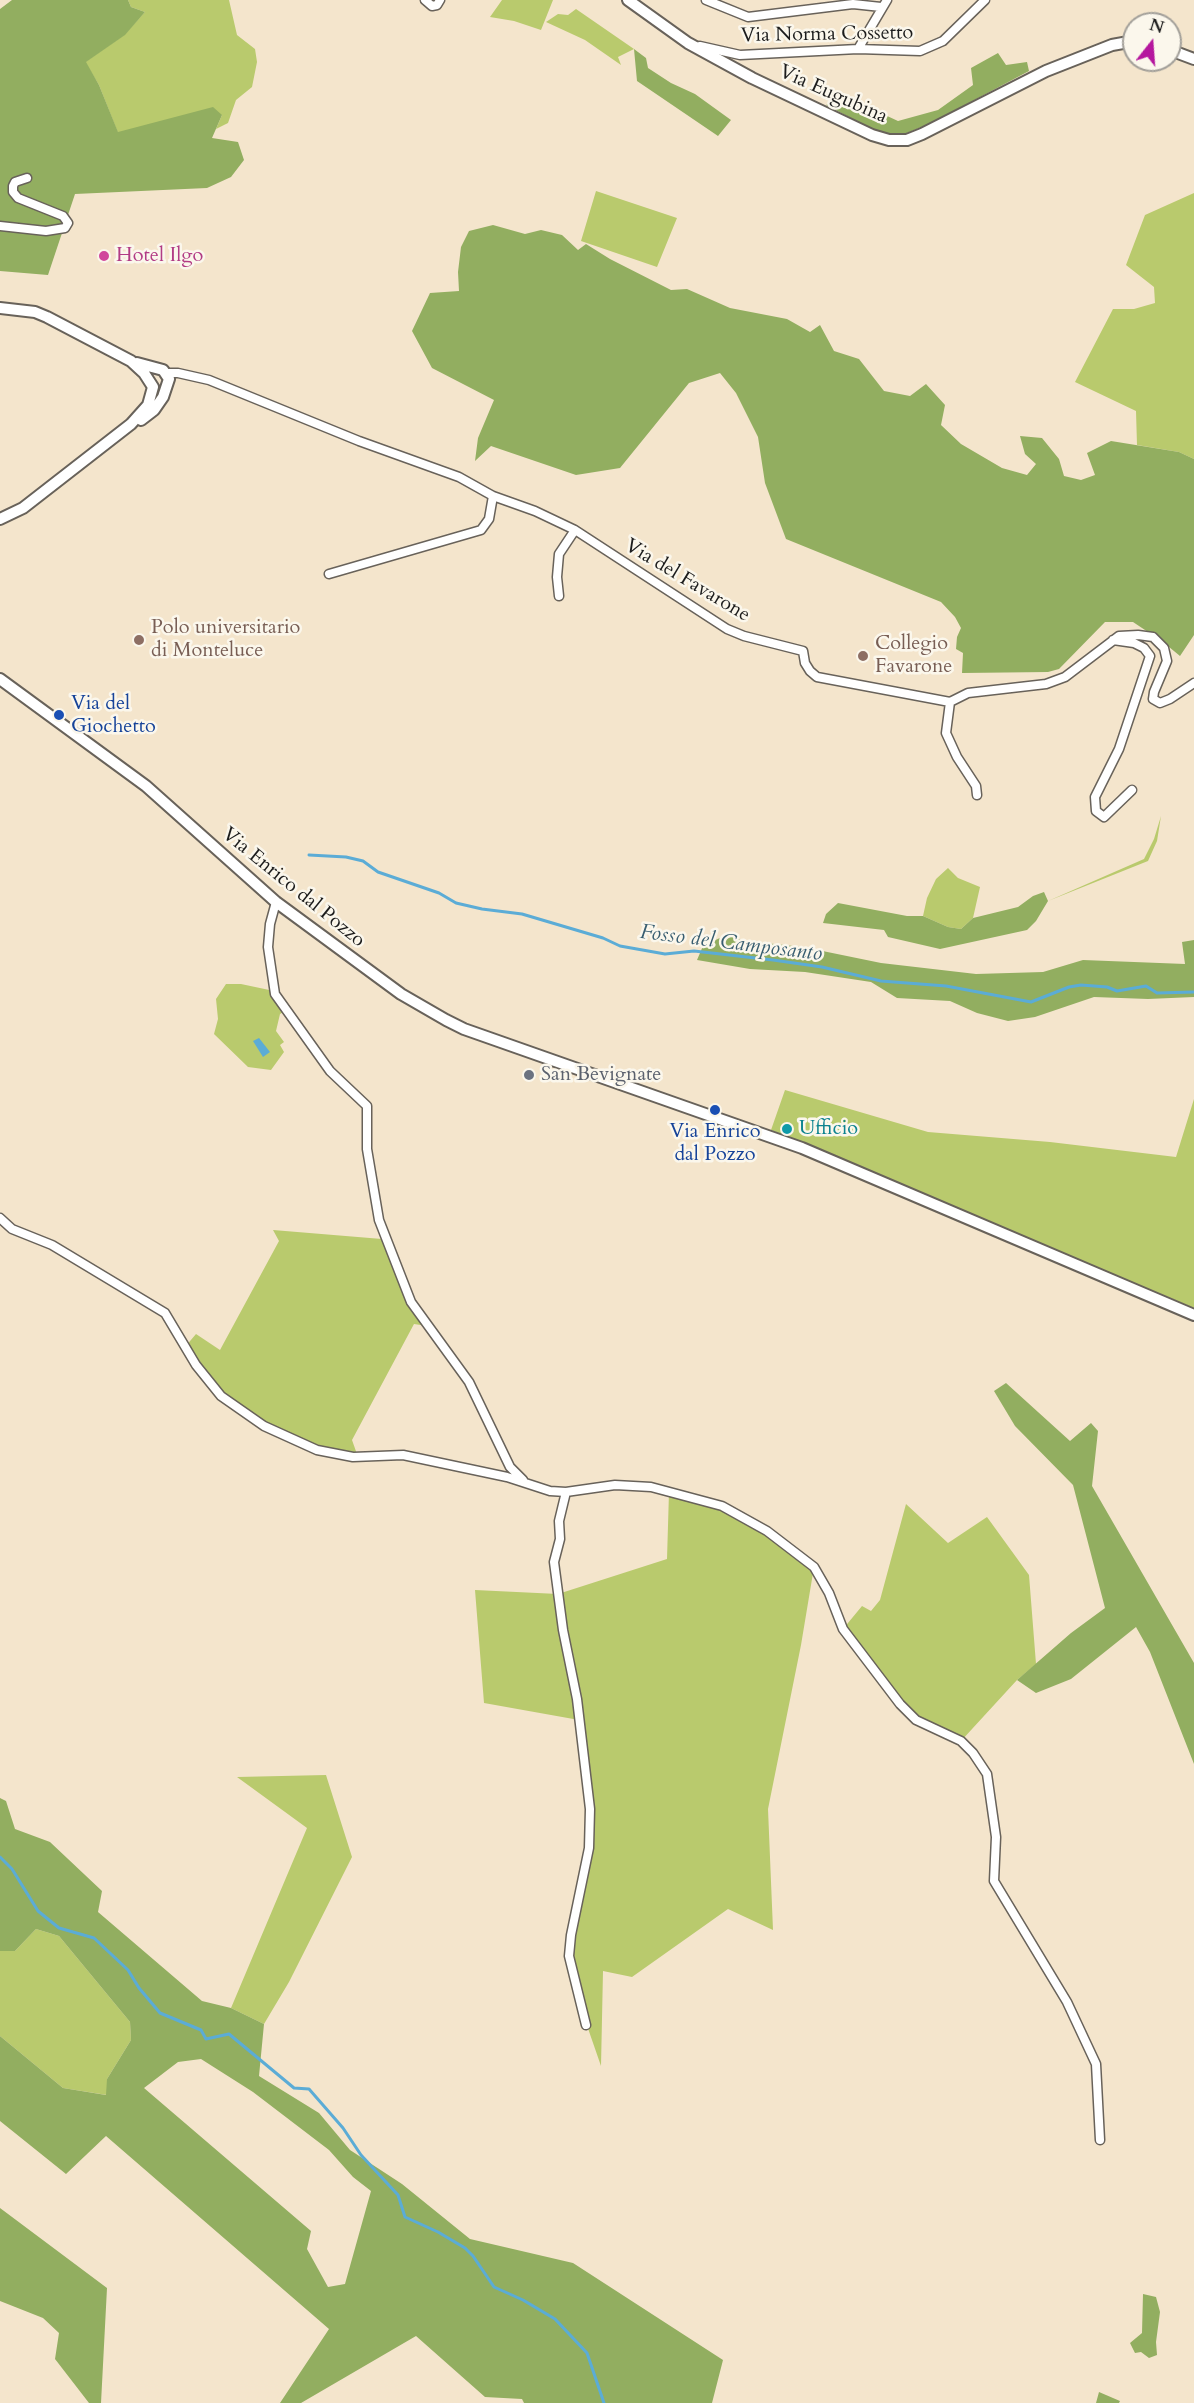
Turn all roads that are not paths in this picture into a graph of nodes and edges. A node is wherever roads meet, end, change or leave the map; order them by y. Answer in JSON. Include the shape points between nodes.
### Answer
{"nodes":[{"id":1,"x":425,"y":0,"type":"edge"},
{"id":2,"x":440,"y":0,"type":"edge"},
{"id":3,"x":628,"y":0,"type":"edge"},
{"id":4,"x":706,"y":0,"type":"edge"},
{"id":5,"x":986,"y":0,"type":"edge"},
{"id":6,"x":884,"y":4,"type":"edge"},
{"id":7,"x":688,"y":43,"type":"junction"},
{"id":8,"x":1122,"y":43,"type":"edge"},
{"id":9,"x":858,"y":49,"type":"junction"},
{"id":10,"x":27,"y":178,"type":"dead end"},
{"id":11,"x":0,"y":226,"type":"edge"},
{"id":12,"x":0,"y":308,"type":"edge"},
{"id":13,"x":131,"y":361,"type":"junction"},
{"id":14,"x":162,"y":371,"type":"junction"},
{"id":15,"x":151,"y":383,"type":"junction"},
{"id":16,"x":165,"y":386,"type":"junction"},
{"id":17,"x":131,"y":424,"type":"junction"},
{"id":18,"x":493,"y":496,"type":"junction"},
{"id":19,"x":0,"y":519,"type":"edge"},
{"id":20,"x":575,"y":530,"type":"junction"},
{"id":21,"x":329,"y":574,"type":"dead end"},
{"id":22,"x":559,"y":597,"type":"dead end"},
{"id":23,"x":1113,"y":640,"type":"junction"},
{"id":24,"x":0,"y":679,"type":"edge"},
{"id":25,"x":1194,"y":683,"type":"edge"},
{"id":26,"x":950,"y":702,"type":"junction"},
{"id":27,"x":1132,"y":790,"type":"dead end"},
{"id":28,"x":977,"y":795,"type":"dead end"},
{"id":29,"x":276,"y":902,"type":"junction"},
{"id":30,"x":0,"y":1218,"type":"edge"},
{"id":31,"x":1194,"y":1315,"type":"edge"},
{"id":32,"x":526,"y":1483,"type":"junction"},
{"id":33,"x":566,"y":1492,"type":"junction"},
{"id":34,"x":586,"y":2025,"type":"dead end"},
{"id":35,"x":1100,"y":2140,"type":"dead end"}],
"edges":[{"from":1,"to":2,"type":"street","via":[[432,6]]},
{"from":3,"to":7,"type":"street","name":"Via Eugubina"},
{"from":4,"to":6,"type":"street","via":[[747,17]]},
{"from":5,"to":9,"type":"street","name":"Via Norma Cossetto","via":[[943,41],[920,51]]},
{"from":6,"to":9,"type":"street"},
{"from":7,"to":8,"type":"street","name":"Via Eugubina","via":[[779,92],[889,140],[907,140],[1046,71]]},
{"from":7,"to":9,"type":"street","name":"Via Norma Cossetto","via":[[740,55]]},
{"from":10,"to":11,"type":"street","via":[[13,186],[18,198],[63,216],[68,223],[65,228],[46,231]]},
{"from":12,"to":13,"type":"street","via":[[35,312]]},
{"from":13,"to":14,"type":"street"},
{"from":13,"to":15,"type":"street"},
{"from":14,"to":15,"type":"street","via":[[152,372]]},
{"from":14,"to":16,"type":"street","via":[[168,379]]},
{"from":14,"to":18,"type":"street","name":"Via del Favarone","via":[[209,380],[459,477]]},
{"from":15,"to":16,"type":"street","via":[[160,389]]},
{"from":15,"to":17,"type":"street","via":[[148,405]]},
{"from":16,"to":17,"type":"street","via":[[154,410]]},
{"from":17,"to":19,"type":"street","via":[[23,508]]},
{"from":18,"to":20,"type":"street","name":"Via del Favarone"},
{"from":18,"to":21,"type":"street","via":[[489,519],[481,530]]},
{"from":20,"to":22,"type":"street","via":[[559,554]]},
{"from":20,"to":26,"type":"street","name":"Via del Favarone","via":[[727,629],[803,651],[805,663],[818,677]]},
{"from":23,"to":25,"type":"street","via":[[1119,636],[1153,637],[1164,648],[1167,662],[1153,699],[1160,703]]},
{"from":23,"to":26,"type":"street","via":[[1065,677],[1046,684],[968,693]]},
{"from":23,"to":27,"type":"street","via":[[1134,643],[1150,656],[1119,749],[1095,797],[1096,811],[1104,817]]},
{"from":24,"to":29,"type":"street","name":"Via Enrico dal Pozzo","via":[[146,786]]},
{"from":26,"to":28,"type":"street","via":[[946,733],[976,786]]},
{"from":29,"to":31,"type":"street","name":"Via Enrico dal Pozzo","via":[[401,994],[464,1029],[801,1148]]},
{"from":29,"to":32,"type":"street","via":[[268,947],[275,994],[330,1071],[367,1106],[367,1149],[379,1220],[411,1302],[469,1382],[510,1467]]},
{"from":30,"to":32,"type":"street","via":[[12,1229],[52,1245],[165,1313],[196,1365],[221,1396],[264,1426],[317,1450],[353,1457],[403,1455]]},
{"from":32,"to":33,"type":"street"},
{"from":33,"to":34,"type":"street","via":[[554,1562],[577,1699],[590,1809],[589,1848],[569,1956]]},
{"from":33,"to":35,"type":"street","via":[[615,1485],[651,1487],[722,1506],[767,1531],[814,1567],[843,1629],[900,1704],[916,1720],[961,1741],[973,1753],[987,1774],[996,1837],[994,1881],[1067,2002],[1096,2064]]}]}
